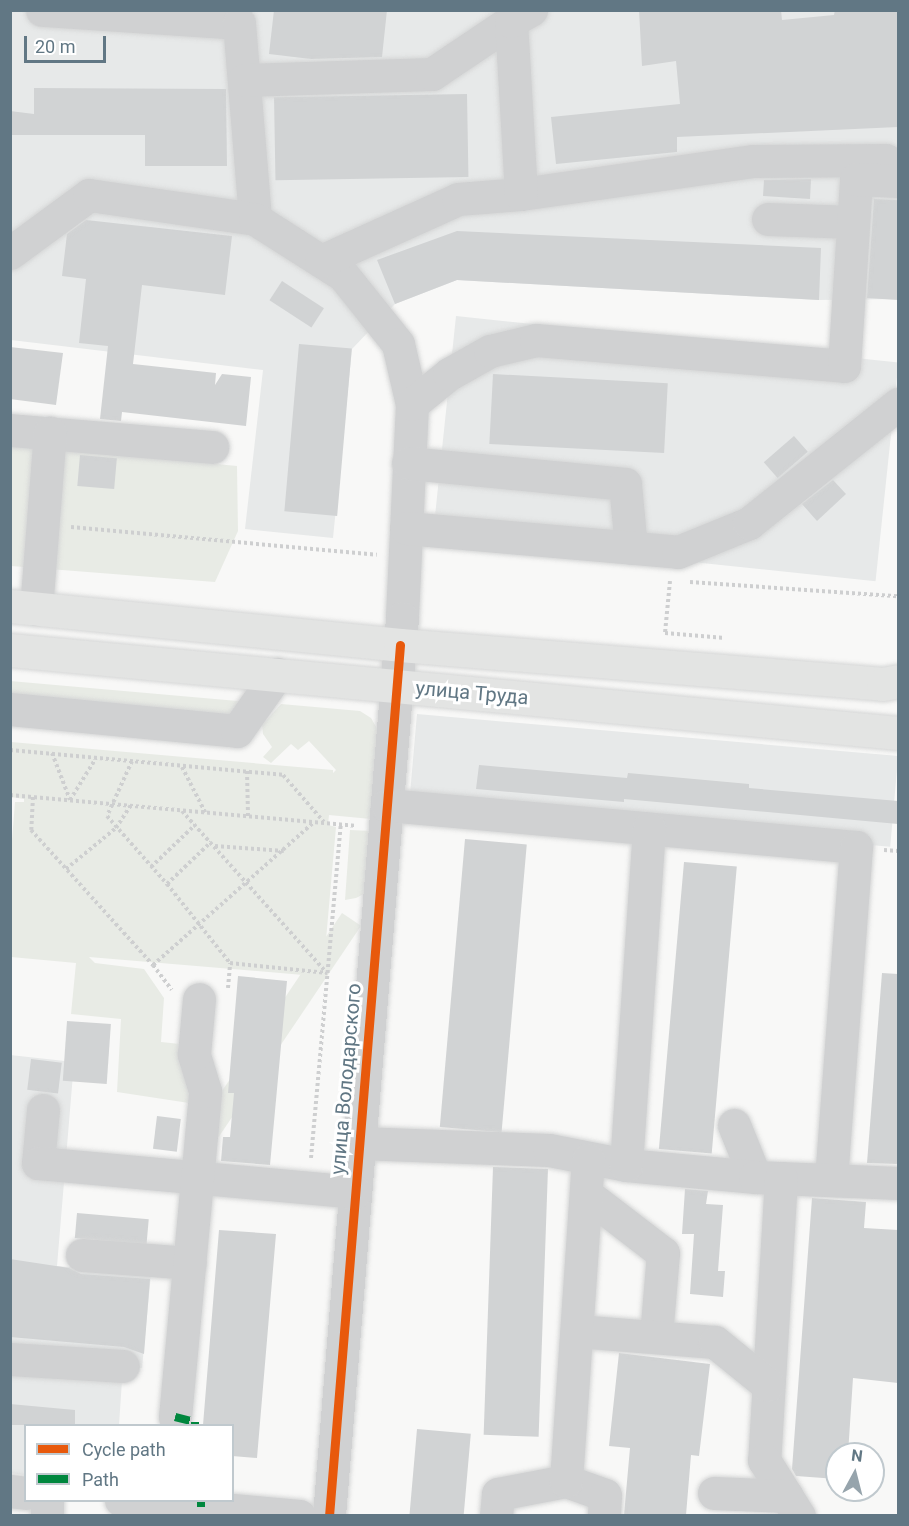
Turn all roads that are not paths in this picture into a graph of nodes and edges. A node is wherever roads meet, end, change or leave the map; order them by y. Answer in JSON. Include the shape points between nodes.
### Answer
{"nodes":[{"id":1,"x":42,"y":10,"type":"edge"},
{"id":2,"x":521,"y":16,"type":"edge"},
{"id":3,"x":244,"y":80,"type":"junction"},
{"id":4,"x":898,"y":159,"type":"edge"},
{"id":5,"x":898,"y":181,"type":"edge"},
{"id":6,"x":521,"y":194,"type":"junction"},
{"id":7,"x":255,"y":219,"type":"junction"},
{"id":8,"x":768,"y":219,"type":"dead end"},
{"id":9,"x":853,"y":222,"type":"junction"},
{"id":10,"x":10,"y":253,"type":"edge"},
{"id":11,"x":321,"y":261,"type":"junction"},
{"id":12,"x":412,"y":404,"type":"junction"},
{"id":13,"x":898,"y":404,"type":"edge"},
{"id":14,"x":10,"y":430,"type":"edge"},
{"id":15,"x":50,"y":433,"type":"junction"},
{"id":16,"x":212,"y":447,"type":"dead end"},
{"id":17,"x":408,"y":463,"type":"junction"},
{"id":18,"x":406,"y":543,"type":"junction"},
{"id":19,"x":631,"y":548,"type":"junction"},
{"id":20,"x":23,"y":608,"type":"edge"},
{"id":21,"x":400,"y":645,"type":"junction"},
{"id":22,"x":10,"y":650,"type":"edge"},
{"id":23,"x":277,"y":674,"type":"junction"},
{"id":24,"x":898,"y":681,"type":"edge"},
{"id":25,"x":397,"y":686,"type":"junction"},
{"id":26,"x":10,"y":709,"type":"edge"},
{"id":27,"x":898,"y":733,"type":"edge"},
{"id":28,"x":386,"y":816,"type":"junction"},
{"id":29,"x":649,"y":829,"type":"junction"},
{"id":30,"x":184,"y":994,"type":"road end"},
{"id":31,"x":43,"y":1110,"type":"dead end"},
{"id":32,"x":734,"y":1125,"type":"dead end"},
{"id":33,"x":359,"y":1143,"type":"junction"},
{"id":34,"x":588,"y":1160,"type":"junction"},
{"id":35,"x":626,"y":1165,"type":"junction"},
{"id":36,"x":768,"y":1177,"type":"junction"},
{"id":37,"x":198,"y":1178,"type":"junction"},
{"id":38,"x":831,"y":1179,"type":"junction"},
{"id":39,"x":898,"y":1183,"type":"edge"},
{"id":40,"x":355,"y":1192,"type":"junction"},
{"id":41,"x":586,"y":1194,"type":"junction"},
{"id":42,"x":81,"y":1255,"type":"dead end"},
{"id":43,"x":190,"y":1263,"type":"junction"},
{"id":44,"x":577,"y":1331,"type":"junction"},
{"id":45,"x":657,"y":1336,"type":"junction"},
{"id":46,"x":10,"y":1359,"type":"edge"},
{"id":47,"x":123,"y":1366,"type":"dead end"},
{"id":48,"x":768,"y":1385,"type":"junction"},
{"id":49,"x":175,"y":1417,"type":"dead end"},
{"id":50,"x":566,"y":1481,"type":"junction"},
{"id":51,"x":714,"y":1493,"type":"dead end"},
{"id":52,"x":145,"y":1502,"type":"edge"},
{"id":53,"x":793,"y":1506,"type":"edge"},
{"id":54,"x":299,"y":1515,"type":"edge"},
{"id":55,"x":329,"y":1515,"type":"edge"},
{"id":56,"x":496,"y":1515,"type":"edge"},
{"id":57,"x":604,"y":1515,"type":"edge"}],
"edges":[{"from":1,"to":3,"type":"street","via":[[239,23]]},
{"from":2,"to":3,"type":"street","via":[[432,74]]},
{"from":2,"to":6,"type":"street"},
{"from":3,"to":7,"type":"street"},
{"from":4,"to":6,"type":"street","via":[[754,161]]},
{"from":5,"to":9,"type":"street","via":[[856,179]]},
{"from":6,"to":11,"type":"street","via":[[458,199]]},
{"from":7,"to":10,"type":"street","via":[[88,195]]},
{"from":7,"to":11,"type":"street","name":"улица Володарского"},
{"from":8,"to":9,"type":"street"},
{"from":9,"to":12,"type":"street","via":[[844,366],[536,340],[490,351],[449,374]]},
{"from":11,"to":12,"type":"street","name":"улица Володарского","via":[[343,274],[398,344]]},
{"from":12,"to":17,"type":"street","name":"улица Володарского"},
{"from":13,"to":19,"type":"street","via":[[749,523],[678,552]]},
{"from":14,"to":15,"type":"street"},
{"from":15,"to":16,"type":"street"},
{"from":15,"to":20,"type":"street","via":[[43,524]]},
{"from":17,"to":18,"type":"street","name":"улица Володарского"},
{"from":17,"to":19,"type":"street","via":[[625,484]]},
{"from":18,"to":19,"type":"street"},
{"from":18,"to":21,"type":"street","name":"улица Володарского"},
{"from":20,"to":21,"type":"main road"},
{"from":21,"to":24,"type":"main road","via":[[883,684]]},
{"from":21,"to":25,"type":"street","name":"улица Володарского"},
{"from":22,"to":23,"type":"main road","name":"улица Труда"},
{"from":23,"to":25,"type":"main road","name":"улица Труда"},
{"from":23,"to":26,"type":"street","via":[[237,731]]},
{"from":25,"to":27,"type":"main road","name":"улица Труда"},
{"from":25,"to":28,"type":"street","name":"улица Володарского"},
{"from":28,"to":29,"type":"street"},
{"from":28,"to":33,"type":"street","name":"улица Володарского"},
{"from":29,"to":35,"type":"street"},
{"from":29,"to":38,"type":"street","via":[[855,847]]},
{"from":30,"to":37,"type":"street","via":[[205,1091]]},
{"from":31,"to":37,"type":"street","via":[[39,1163]]},
{"from":32,"to":36,"type":"street"},
{"from":33,"to":34,"type":"street","via":[[549,1150]]},
{"from":33,"to":40,"type":"street","name":"улица Володарского"},
{"from":34,"to":35,"type":"street"},
{"from":34,"to":41,"type":"street"},
{"from":35,"to":36,"type":"street"},
{"from":36,"to":38,"type":"street"},
{"from":36,"to":48,"type":"street"},
{"from":37,"to":40,"type":"street"},
{"from":37,"to":43,"type":"street"},
{"from":38,"to":39,"type":"street"},
{"from":40,"to":55,"type":"street","name":"улица Володарского"},
{"from":41,"to":44,"type":"street"},
{"from":41,"to":45,"type":"street","via":[[663,1253]]},
{"from":42,"to":43,"type":"street"},
{"from":43,"to":49,"type":"street"},
{"from":44,"to":45,"type":"street"},
{"from":44,"to":50,"type":"street"},
{"from":45,"to":48,"type":"street","via":[[715,1342]]},
{"from":46,"to":47,"type":"street"},
{"from":48,"to":53,"type":"street","via":[[764,1461]]},
{"from":50,"to":56,"type":"street","via":[[498,1494]]},
{"from":50,"to":57,"type":"street","via":[[605,1495]]},
{"from":51,"to":53,"type":"street"},
{"from":52,"to":54,"type":"street"}]}
